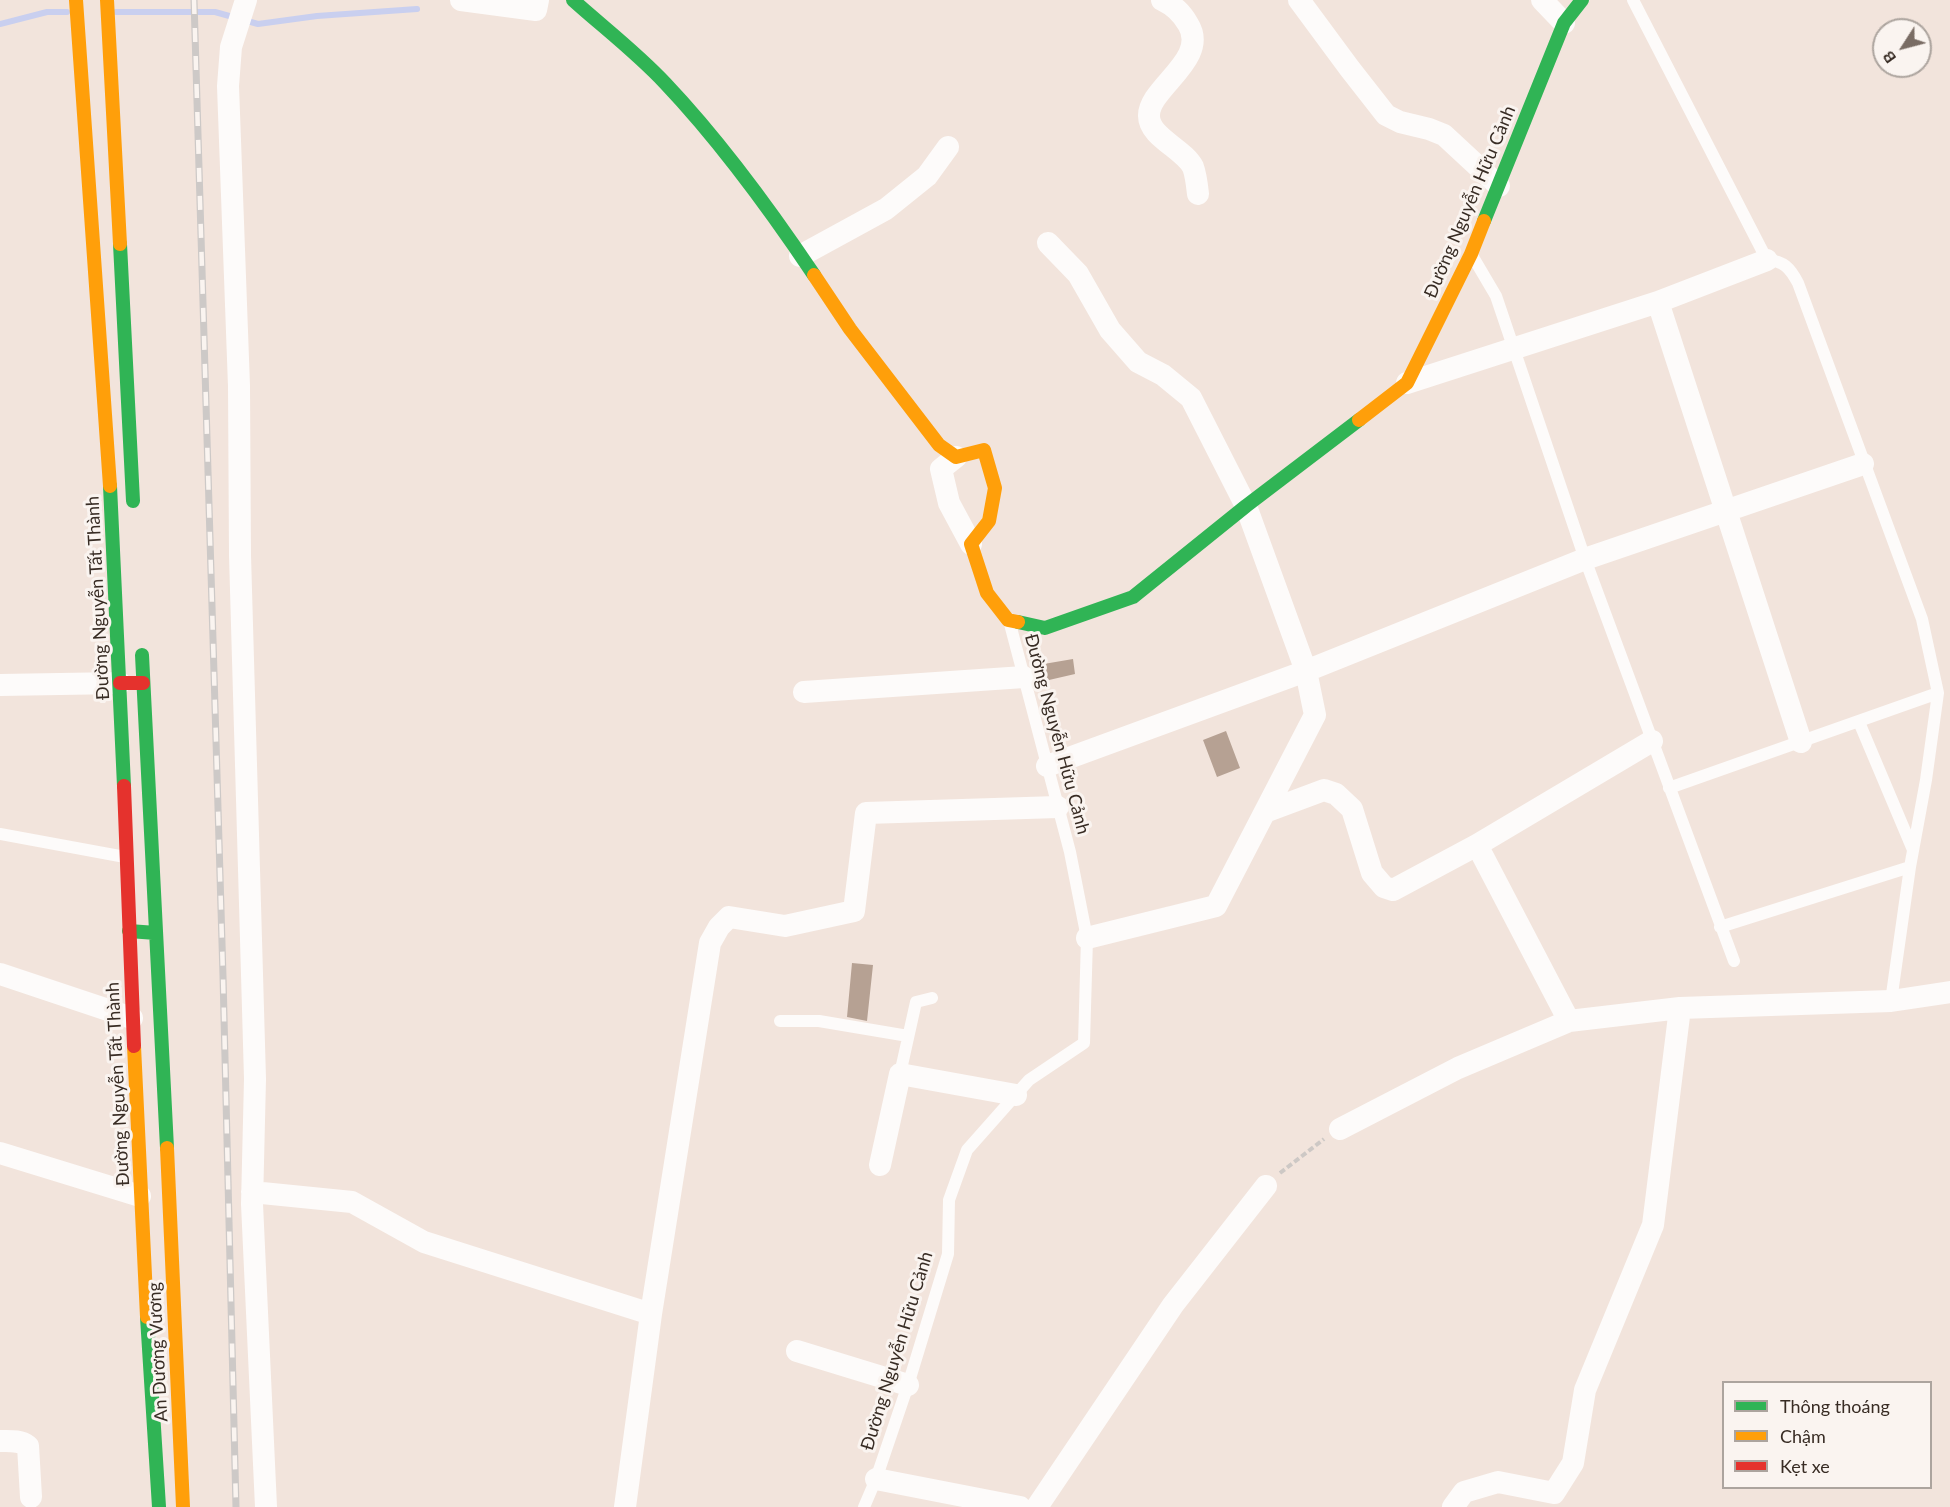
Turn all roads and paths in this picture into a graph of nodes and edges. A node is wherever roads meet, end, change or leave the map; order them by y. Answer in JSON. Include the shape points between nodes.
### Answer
{"nodes":[{"id":1,"x":76,"y":0,"type":"edge"},
{"id":2,"x":107,"y":0,"type":"edge"},
{"id":3,"x":246,"y":0,"type":"edge"},
{"id":4,"x":461,"y":0,"type":"edge"},
{"id":5,"x":573,"y":0,"type":"edge"},
{"id":6,"x":1299,"y":0,"type":"edge"},
{"id":7,"x":1542,"y":0,"type":"edge"},
{"id":8,"x":1582,"y":0,"type":"edge"},
{"id":9,"x":1633,"y":0,"type":"edge"},
{"id":10,"x":1171,"y":2,"type":"edge"},
{"id":11,"x":535,"y":3,"type":"edge"},
{"id":12,"x":1564,"y":23,"type":"junction"},
{"id":13,"x":948,"y":147,"type":"dead end"},
{"id":14,"x":1499,"y":186,"type":"junction"},
{"id":15,"x":1198,"y":194,"type":"dead end"},
{"id":16,"x":1048,"y":243,"type":"dead end"},
{"id":17,"x":1471,"y":254,"type":"junction"},
{"id":18,"x":800,"y":256,"type":"junction"},
{"id":19,"x":1767,"y":260,"type":"junction"},
{"id":20,"x":1658,"y":302,"type":"junction"},
{"id":21,"x":1515,"y":348,"type":"junction"},
{"id":22,"x":1407,"y":383,"type":"junction"},
{"id":23,"x":956,"y":457,"type":"junction"},
{"id":24,"x":1863,"y":464,"type":"junction"},
{"id":25,"x":1246,"y":506,"type":"junction"},
{"id":26,"x":1726,"y":509,"type":"junction"},
{"id":27,"x":134,"y":514,"type":"dead end"},
{"id":28,"x":971,"y":544,"type":"junction"},
{"id":29,"x":1585,"y":559,"type":"junction"},
{"id":30,"x":1008,"y":620,"type":"junction"},
{"id":31,"x":141,"y":639,"type":"dead end"},
{"id":32,"x":1306,"y":671,"type":"junction"},
{"id":33,"x":1024,"y":677,"type":"junction"},
{"id":34,"x":120,"y":683,"type":"junction"},
{"id":35,"x":144,"y":683,"type":"junction"},
{"id":36,"x":0,"y":685,"type":"edge"},
{"id":37,"x":804,"y":692,"type":"dead end"},
{"id":38,"x":1938,"y":693,"type":"junction"},
{"id":39,"x":1859,"y":722,"type":"junction"},
{"id":40,"x":1652,"y":741,"type":"junction"},
{"id":41,"x":1801,"y":742,"type":"junction"},
{"id":42,"x":1047,"y":766,"type":"junction"},
{"id":43,"x":1669,"y":788,"type":"junction"},
{"id":44,"x":1058,"y":807,"type":"junction"},
{"id":45,"x":1265,"y":812,"type":"junction"},
{"id":46,"x":0,"y":834,"type":"edge"},
{"id":47,"x":1477,"y":845,"type":"junction"},
{"id":48,"x":1913,"y":850,"type":"junction"},
{"id":49,"x":126,"y":857,"type":"junction"},
{"id":50,"x":1910,"y":867,"type":"junction"},
{"id":51,"x":1720,"y":927,"type":"junction"},
{"id":52,"x":129,"y":931,"type":"junction"},
{"id":53,"x":156,"y":933,"type":"junction"},
{"id":54,"x":1087,"y":938,"type":"junction"},
{"id":55,"x":1734,"y":962,"type":"dead end"},
{"id":56,"x":0,"y":974,"type":"edge"},
{"id":57,"x":1950,"y":992,"type":"edge"},
{"id":58,"x":932,"y":998,"type":"dead end"},
{"id":59,"x":1892,"y":1001,"type":"junction"},
{"id":60,"x":1680,"y":1008,"type":"junction"},
{"id":61,"x":132,"y":1018,"type":"junction"},
{"id":62,"x":780,"y":1021,"type":"dead end"},
{"id":63,"x":1569,"y":1022,"type":"junction"},
{"id":64,"x":908,"y":1036,"type":"junction"},
{"id":65,"x":900,"y":1074,"type":"junction"},
{"id":66,"x":1016,"y":1095,"type":"junction"},
{"id":67,"x":1340,"y":1129,"type":"joint"},
{"id":68,"x":0,"y":1153,"type":"edge"},
{"id":69,"x":880,"y":1165,"type":"dead end"},
{"id":70,"x":1266,"y":1186,"type":"joint"},
{"id":71,"x":252,"y":1192,"type":"junction"},
{"id":72,"x":140,"y":1196,"type":"junction"},
{"id":73,"x":651,"y":1314,"type":"junction"},
{"id":74,"x":797,"y":1351,"type":"dead end"},
{"id":75,"x":908,"y":1385,"type":"junction"},
{"id":76,"x":0,"y":1441,"type":"edge"},
{"id":77,"x":876,"y":1479,"type":"junction"},
{"id":78,"x":30,"y":1497,"type":"dead end"},
{"id":79,"x":159,"y":1507,"type":"edge"},
{"id":80,"x":183,"y":1507,"type":"edge"},
{"id":81,"x":266,"y":1507,"type":"edge"},
{"id":82,"x":625,"y":1507,"type":"edge"},
{"id":83,"x":864,"y":1507,"type":"edge"},
{"id":84,"x":1020,"y":1507,"type":"edge"},
{"id":85,"x":1037,"y":1507,"type":"edge"},
{"id":86,"x":1452,"y":1507,"type":"edge"}],
"edges":[{"from":1,"to":34,"type":"main road","name":"Đường Nguyễn Tất Thành","via":[[114,542]]},
{"from":2,"to":27,"type":"main road"},
{"from":3,"to":71,"type":"street","via":[[231,47],[229,108],[255,1079]]},
{"from":4,"to":11,"type":"street"},
{"from":5,"to":18,"type":"main road","via":[[664,82],[739,170]]},
{"from":6,"to":14,"type":"street","via":[[1386,115],[1444,135]]},
{"from":7,"to":12,"type":"street"},
{"from":8,"to":12,"type":"main road","name":"Đường Nguyễn Hữu Cảnh"},
{"from":9,"to":19,"type":"lane"},
{"from":10,"to":15,"type":"street","via":[[1191,28],[1193,40],[1184,64],[1157,96],[1149,119],[1158,134],[1193,167]]},
{"from":12,"to":14,"type":"main road","name":"Đường Nguyễn Hữu Cảnh"},
{"from":13,"to":18,"type":"street","via":[[927,176],[886,209]]},
{"from":14,"to":17,"type":"main road","name":"Đường Nguyễn Hữu Cảnh"},
{"from":16,"to":25,"type":"street","via":[[1078,274],[1110,330],[1138,362],[1163,375],[1191,398]]},
{"from":17,"to":21,"type":"lane","via":[[1496,296]]},
{"from":17,"to":22,"type":"main road","name":"Đường Nguyễn Hữu Cảnh"},
{"from":18,"to":23,"type":"main road","via":[[932,436]]},
{"from":19,"to":20,"type":"street"},
{"from":19,"to":24,"type":"lane","via":[[1780,261],[1790,268],[1798,283]]},
{"from":20,"to":21,"type":"street"},
{"from":20,"to":26,"type":"street"},
{"from":21,"to":22,"type":"street"},
{"from":21,"to":29,"type":"lane"},
{"from":22,"to":25,"type":"main road","name":"Đường Nguyễn Hữu Cảnh"},
{"from":23,"to":28,"type":"street","via":[[941,469],[949,503]]},
{"from":23,"to":28,"type":"main road","via":[[984,450],[995,488],[989,521]]},
{"from":24,"to":26,"type":"street"},
{"from":24,"to":38,"type":"lane","via":[[1922,619]]},
{"from":25,"to":30,"type":"main road","name":"Đường Nguyễn Hữu Cảnh","via":[[1132,597],[1045,628]]},
{"from":25,"to":32,"type":"street"},
{"from":26,"to":29,"type":"street"},
{"from":26,"to":41,"type":"street"},
{"from":28,"to":30,"type":"main road","via":[[987,593]]},
{"from":29,"to":32,"type":"street"},
{"from":29,"to":40,"type":"lane"},
{"from":30,"to":33,"type":"lane","name":"Đường Nguyễn Hữu Cảnh"},
{"from":31,"to":35,"type":"main road"},
{"from":32,"to":42,"type":"street"},
{"from":32,"to":45,"type":"street","via":[[1315,715]]},
{"from":33,"to":37,"type":"street"},
{"from":33,"to":42,"type":"lane","name":"Đường Nguyễn Hữu Cảnh"},
{"from":34,"to":35,"type":"main road"},
{"from":34,"to":36,"type":"street"},
{"from":34,"to":49,"type":"main road","name":"Đường Nguyễn Tất Thành"},
{"from":35,"to":53,"type":"main road"},
{"from":38,"to":39,"type":"lane"},
{"from":38,"to":48,"type":"lane"},
{"from":39,"to":41,"type":"lane"},
{"from":39,"to":48,"type":"lane"},
{"from":40,"to":43,"type":"lane"},
{"from":40,"to":47,"type":"street"},
{"from":41,"to":43,"type":"lane"},
{"from":42,"to":44,"type":"lane","name":"Đường Nguyễn Hữu Cảnh"},
{"from":43,"to":51,"type":"lane"},
{"from":44,"to":54,"type":"lane","name":"Đường Nguyễn Hữu Cảnh"},
{"from":44,"to":73,"type":"street","via":[[866,813],[854,911],[785,926],[729,917],[719,927],[710,943]]},
{"from":45,"to":47,"type":"street","via":[[1324,790],[1336,794],[1352,809],[1372,873],[1384,887],[1394,890]]},
{"from":45,"to":54,"type":"street","via":[[1216,906]]},
{"from":46,"to":49,"type":"lane"},
{"from":47,"to":63,"type":"street"},
{"from":48,"to":50,"type":"lane"},
{"from":49,"to":52,"type":"main road","name":"Đường Nguyễn Tất Thành"},
{"from":50,"to":51,"type":"lane"},
{"from":50,"to":59,"type":"lane"},
{"from":51,"to":55,"type":"lane"},
{"from":52,"to":53,"type":"main road"},
{"from":52,"to":61,"type":"main road","name":"Đường Nguyễn Tất Thành"},
{"from":53,"to":80,"type":"main road","name":"An Dương Vương"},
{"from":54,"to":66,"type":"lane","name":"Đường Nguyễn Hữu Cảnh","via":[[1084,1043],[1029,1080]]},
{"from":56,"to":61,"type":"street"},
{"from":57,"to":59,"type":"street"},
{"from":58,"to":64,"type":"lane","via":[[916,1002]]},
{"from":59,"to":60,"type":"street"},
{"from":60,"to":63,"type":"street"},
{"from":60,"to":86,"type":"street","via":[[1653,1225],[1585,1390],[1573,1463],[1554,1493],[1498,1482],[1464,1492]]},
{"from":61,"to":72,"type":"main road","name":"Đường Nguyễn Tất Thành"},
{"from":62,"to":64,"type":"lane","via":[[819,1021]]},
{"from":63,"to":67,"type":"street","via":[[1458,1068]]},
{"from":64,"to":65,"type":"lane"},
{"from":65,"to":66,"type":"street"},
{"from":65,"to":69,"type":"street"},
{"from":66,"to":75,"type":"lane","name":"Đường Nguyễn Hữu Cảnh","via":[[967,1150],[949,1200],[948,1254]]},
{"from":67,"to":70,"type":"path"},
{"from":68,"to":72,"type":"street"},
{"from":70,"to":85,"type":"street","via":[[1173,1305]]},
{"from":71,"to":73,"type":"street","via":[[352,1202],[424,1242]]},
{"from":71,"to":81,"type":"street"},
{"from":72,"to":79,"type":"main road","name":"An Dương Vương"},
{"from":73,"to":82,"type":"street"},
{"from":74,"to":75,"type":"street"},
{"from":75,"to":77,"type":"lane","name":"Đường Nguyễn Hữu Cảnh"},
{"from":76,"to":78,"type":"street","via":[[28,1446]]},
{"from":77,"to":83,"type":"lane","name":"Đường Nguyễn Hữu Cảnh"},
{"from":77,"to":84,"type":"street"}]}
